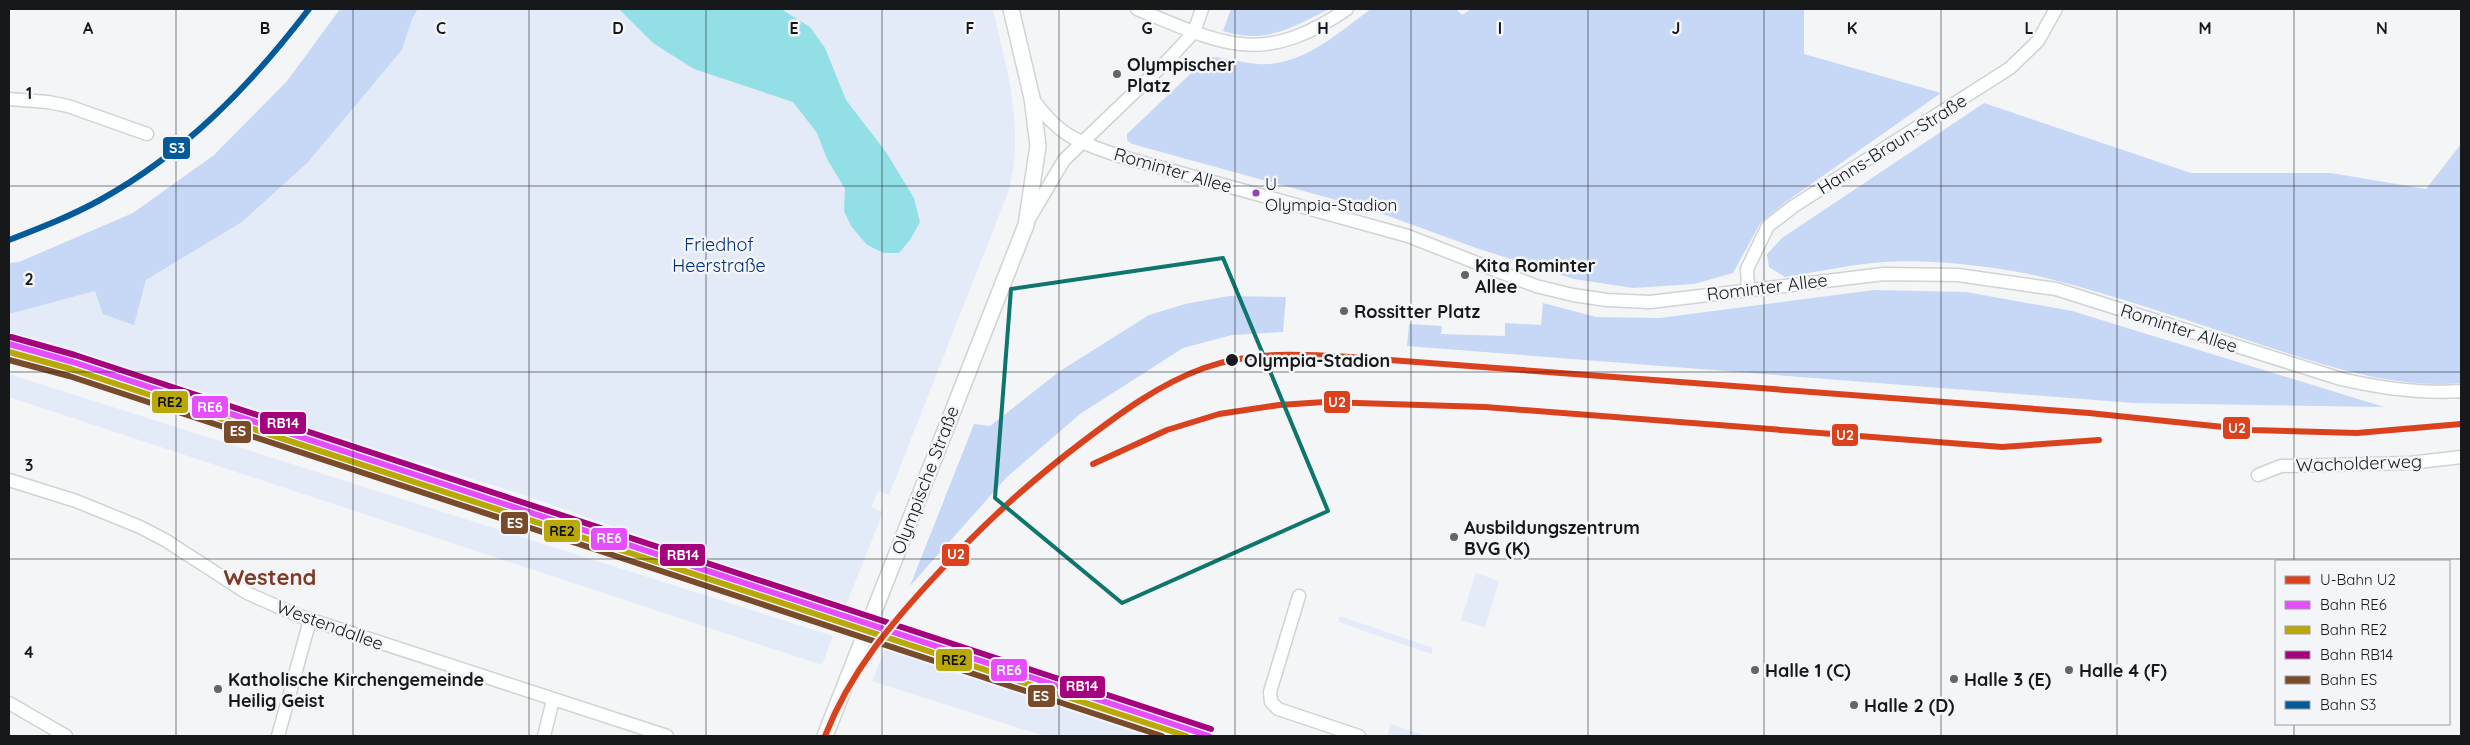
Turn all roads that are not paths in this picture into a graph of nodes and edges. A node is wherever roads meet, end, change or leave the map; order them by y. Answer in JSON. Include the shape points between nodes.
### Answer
{"nodes":[{"id":1,"x":1011,"y":9,"type":"edge"},
{"id":2,"x":1137,"y":9,"type":"edge"},
{"id":3,"x":1202,"y":9,"type":"edge"},
{"id":4,"x":1347,"y":9,"type":"edge"},
{"id":5,"x":2056,"y":9,"type":"edge"},
{"id":6,"x":1194,"y":32,"type":"junction"},
{"id":7,"x":1032,"y":98,"type":"junction"},
{"id":8,"x":9,"y":99,"type":"edge"},
{"id":9,"x":147,"y":134,"type":"dead end"},
{"id":10,"x":1081,"y":143,"type":"junction"},
{"id":11,"x":1026,"y":225,"type":"junction"},
{"id":12,"x":1748,"y":289,"type":"junction"},
{"id":13,"x":2461,"y":391,"type":"edge"},
{"id":14,"x":2461,"y":457,"type":"edge"},
{"id":15,"x":2258,"y":475,"type":"dead end"},
{"id":16,"x":9,"y":480,"type":"edge"},
{"id":17,"x":1299,"y":596,"type":"dead end"},
{"id":18,"x":310,"y":620,"type":"junction"},
{"id":19,"x":553,"y":700,"type":"junction"},
{"id":20,"x":9,"y":703,"type":"edge"},
{"id":21,"x":66,"y":736,"type":"edge"},
{"id":22,"x":278,"y":736,"type":"edge"},
{"id":23,"x":544,"y":736,"type":"edge"},
{"id":24,"x":667,"y":736,"type":"edge"},
{"id":25,"x":826,"y":736,"type":"edge"},
{"id":26,"x":1359,"y":736,"type":"edge"}],
"edges":[{"from":1,"to":7,"type":"main road","name":"Olympische Straße"},
{"from":2,"to":6,"type":"street"},
{"from":3,"to":6,"type":"street"},
{"from":4,"to":6,"type":"street","via":[[1283,42],[1251,46],[1220,42]]},
{"from":5,"to":12,"type":"street","name":"Hanns-Braun-Straße","via":[[2038,41],[2010,68],[1794,206],[1768,226],[1746,268]]},
{"from":6,"to":10,"type":"street"},
{"from":7,"to":10,"type":"street","via":[[1061,132]]},
{"from":7,"to":11,"type":"main road","name":"Olympische Straße","via":[[1038,146]]},
{"from":8,"to":9,"type":"street","via":[[68,106]]},
{"from":10,"to":11,"type":"street","name":"Olympische Straße","via":[[1064,160]]},
{"from":10,"to":12,"type":"street","name":"Rominter Allee","via":[[1418,239],[1536,286],[1573,296],[1650,302]]},
{"from":11,"to":25,"type":"main road","name":"Olympische Straße"},
{"from":12,"to":13,"type":"street","name":"Rominter Allee","via":[[1884,274],[1958,275],[2003,280],[2056,289],[2341,379],[2438,393]]},
{"from":14,"to":15,"type":"street","name":"Wacholderweg","via":[[2410,463],[2281,466]]},
{"from":16,"to":18,"type":"street","name":"Westendallee","via":[[76,501],[140,527],[247,593]]},
{"from":17,"to":26,"type":"street","via":[[1270,692],[1271,702],[1278,709]]},
{"from":18,"to":19,"type":"street","name":"Westendallee"},
{"from":18,"to":22,"type":"street"},
{"from":19,"to":23,"type":"street"},
{"from":19,"to":24,"type":"street","name":"Westendallee"},
{"from":20,"to":21,"type":"street"}]}
